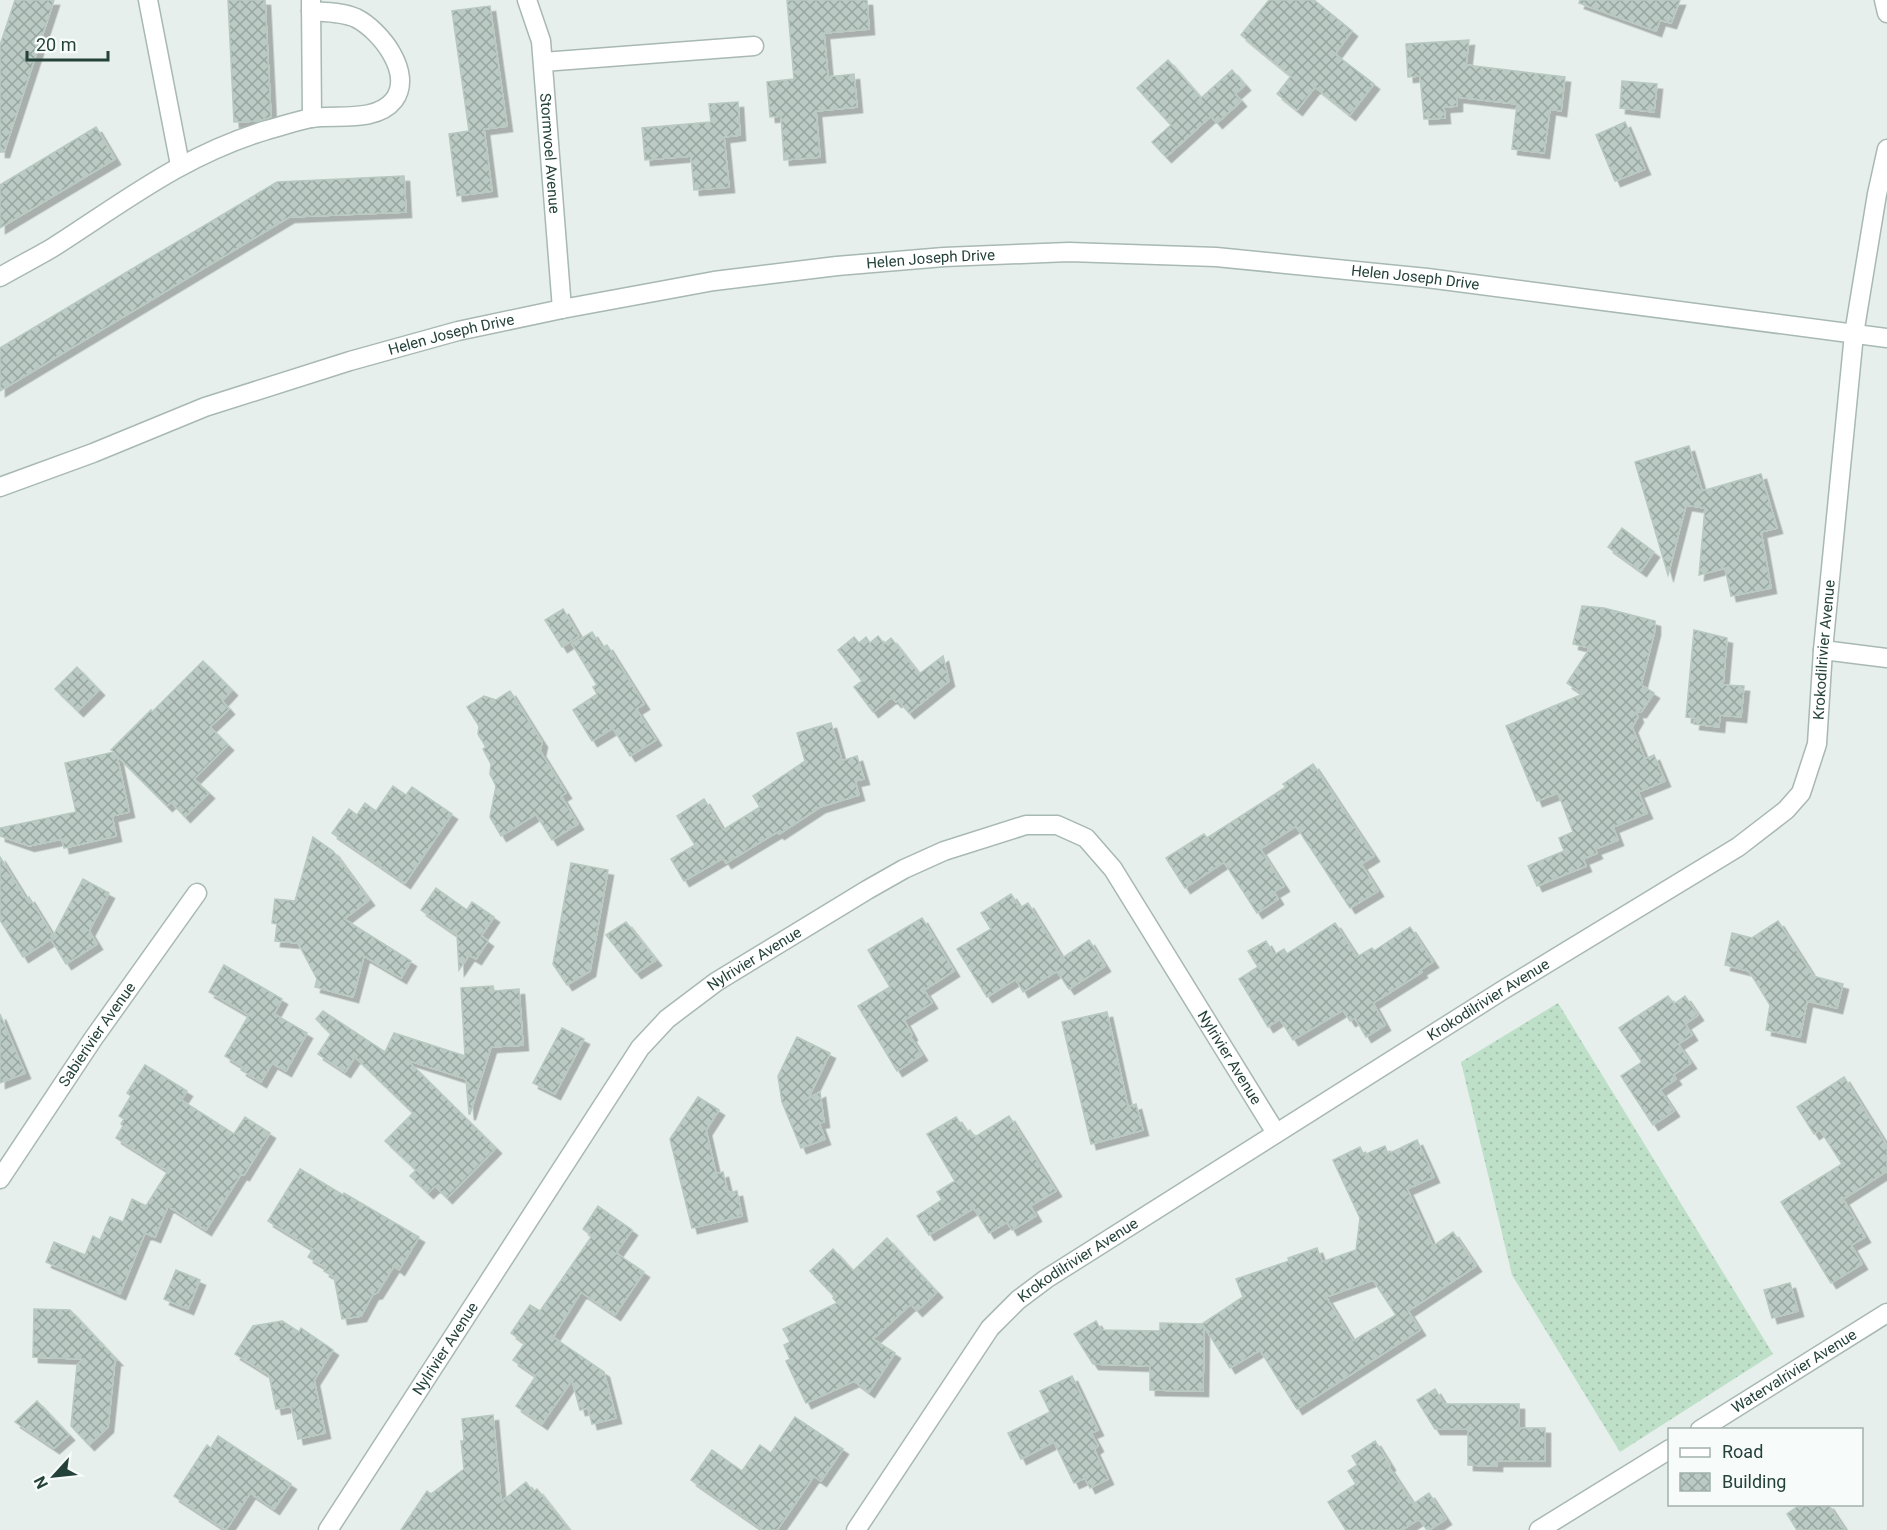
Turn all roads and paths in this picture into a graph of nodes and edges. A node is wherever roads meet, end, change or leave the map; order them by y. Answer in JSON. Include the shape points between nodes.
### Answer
{"nodes":[{"id":1,"x":148,"y":0,"type":"edge"},
{"id":2,"x":527,"y":0,"type":"edge"},
{"id":3,"x":1884,"y":0,"type":"edge"},
{"id":4,"x":311,"y":5,"type":"edge"},
{"id":5,"x":1887,"y":13,"type":"edge"},
{"id":6,"x":754,"y":46,"type":"dead end"},
{"id":7,"x":543,"y":62,"type":"junction"},
{"id":8,"x":312,"y":118,"type":"junction"},
{"id":9,"x":1887,"y":149,"type":"edge"},
{"id":10,"x":180,"y":165,"type":"junction"},
{"id":11,"x":0,"y":277,"type":"edge"},
{"id":12,"x":562,"y":309,"type":"junction"},
{"id":13,"x":1854,"y":334,"type":"junction"},
{"id":14,"x":1887,"y":338,"type":"edge"},
{"id":15,"x":0,"y":487,"type":"edge"},
{"id":16,"x":1823,"y":650,"type":"junction"},
{"id":17,"x":1887,"y":658,"type":"edge"},
{"id":18,"x":197,"y":893,"type":"dead end"},
{"id":19,"x":1276,"y":1133,"type":"junction"},
{"id":20,"x":1,"y":1174,"type":"edge"},
{"id":21,"x":1887,"y":1314,"type":"edge"},
{"id":22,"x":1703,"y":1428,"type":"edge"},
{"id":23,"x":1668,"y":1450,"type":"edge"},
{"id":24,"x":328,"y":1530,"type":"edge"},
{"id":25,"x":856,"y":1530,"type":"edge"},
{"id":26,"x":1539,"y":1530,"type":"edge"}],
"edges":[{"from":1,"to":10,"type":"street"},
{"from":2,"to":7,"type":"street","name":"Stormvoel Avenue","via":[[541,40]]},
{"from":3,"to":5,"type":"street"},
{"from":4,"to":8,"type":"street"},
{"from":4,"to":8,"type":"street","via":[[355,18],[374,30],[389,48],[400,88],[382,110]]},
{"from":6,"to":7,"type":"street"},
{"from":7,"to":12,"type":"street","name":"Stormvoel Avenue"},
{"from":8,"to":10,"type":"street","via":[[244,137]]},
{"from":9,"to":13,"type":"street"},
{"from":10,"to":11,"type":"street"},
{"from":12,"to":13,"type":"street","name":"Helen Joseph Drive","via":[[714,281],[837,266],[1069,252],[1216,256],[1415,277]]},
{"from":12,"to":15,"type":"street","name":"Helen Joseph Drive","via":[[458,331],[350,361],[205,407]]},
{"from":13,"to":14,"type":"street","name":"Helen Joseph Drive"},
{"from":13,"to":16,"type":"street","name":"Krokodilrivier Avenue"},
{"from":16,"to":17,"type":"street"},
{"from":16,"to":19,"type":"street","name":"Krokodilrivier Avenue","via":[[1817,744],[1801,793],[1786,810],[1738,847]]},
{"from":18,"to":20,"type":"street","name":"Sabierivier Avenue"},
{"from":19,"to":24,"type":"street","name":"Nylrivier Avenue","via":[[1113,869],[1086,838],[1057,825],[1026,825],[944,851],[867,890],[716,982],[667,1019],[640,1048]]},
{"from":19,"to":25,"type":"street","name":"Krokodilrivier Avenue","via":[[1018,1300],[990,1328]]},
{"from":21,"to":22,"type":"street","name":"Watervalrivier Avenue"},
{"from":23,"to":26,"type":"street"}]}
